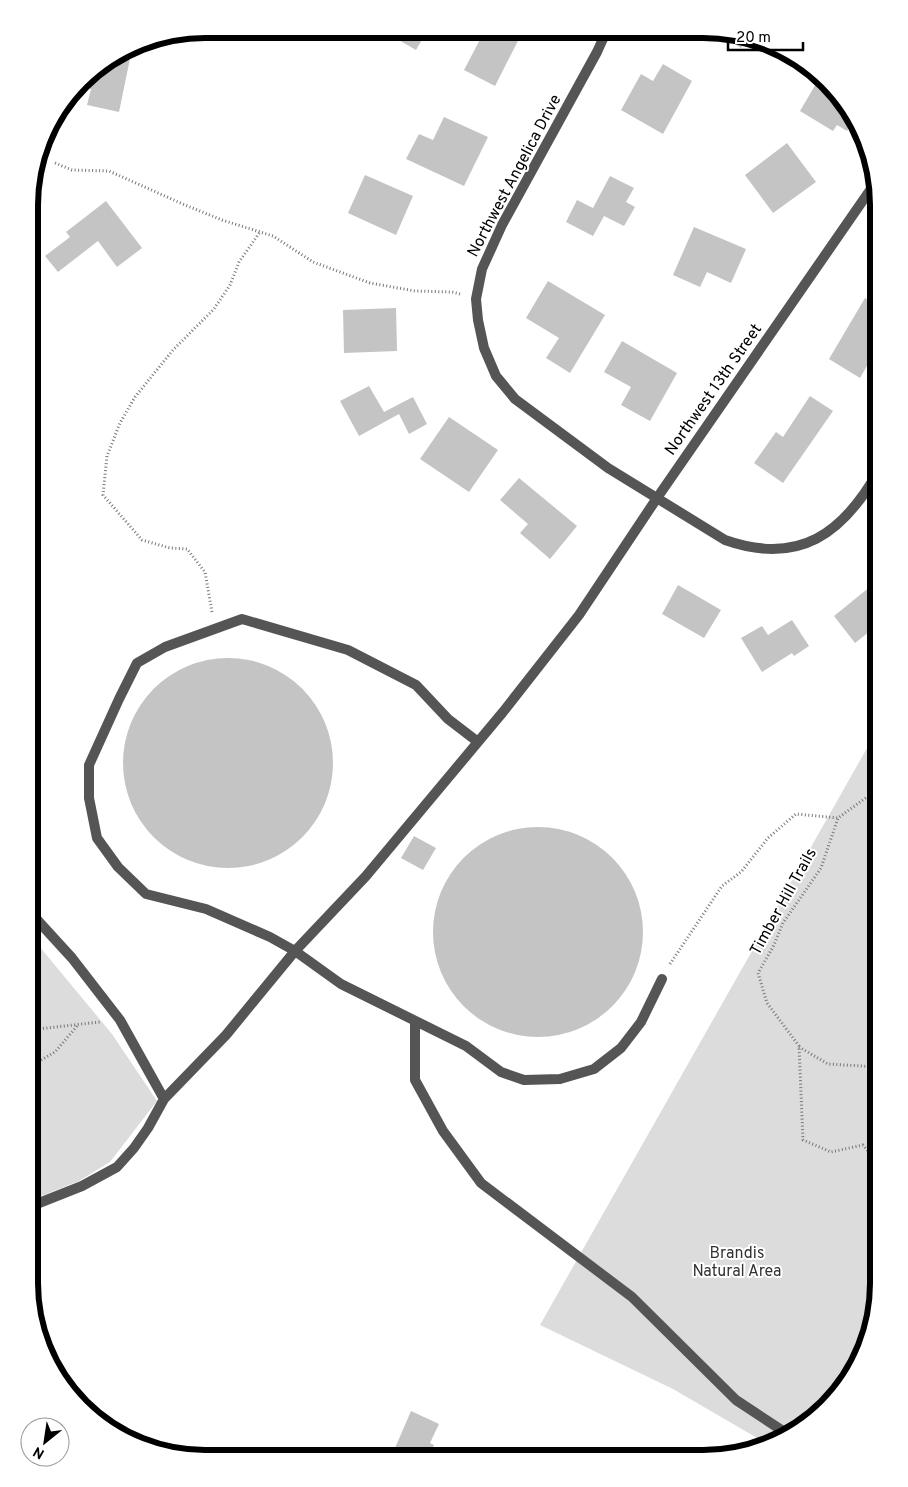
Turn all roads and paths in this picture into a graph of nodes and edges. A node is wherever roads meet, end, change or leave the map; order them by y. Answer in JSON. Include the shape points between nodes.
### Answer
{"nodes":[{"id":1,"x":603,"y":38,"type":"edge"},
{"id":2,"x":44,"y":159,"type":"edge"},
{"id":3,"x":869,"y":191,"type":"edge"},
{"id":4,"x":260,"y":232,"type":"junction"},
{"id":5,"x":476,"y":299,"type":"junction"},
{"id":6,"x":870,"y":486,"type":"edge"},
{"id":7,"x":658,"y":498,"type":"junction"},
{"id":8,"x":215,"y":628,"type":"junction"},
{"id":9,"x":478,"y":742,"type":"junction"},
{"id":10,"x":870,"y":797,"type":"edge"},
{"id":11,"x":838,"y":818,"type":"junction"},
{"id":12,"x":38,"y":921,"type":"edge"},
{"id":13,"x":295,"y":951,"type":"junction"},
{"id":14,"x":662,"y":979,"type":"joint"},
{"id":15,"x":415,"y":1022,"type":"junction"},
{"id":16,"x":38,"y":1029,"type":"edge"},
{"id":17,"x":799,"y":1046,"type":"junction"},
{"id":18,"x":38,"y":1062,"type":"edge"},
{"id":19,"x":870,"y":1066,"type":"edge"},
{"id":20,"x":164,"y":1099,"type":"junction"},
{"id":21,"x":870,"y":1153,"type":"edge"},
{"id":22,"x":38,"y":1203,"type":"edge"},
{"id":23,"x":781,"y":1430,"type":"edge"}],
"edges":[{"from":1,"to":5,"type":"street","name":"Northwest Angelica Drive","via":[[502,225],[482,269]]},
{"from":2,"to":4,"type":"path","via":[[72,170],[109,171],[185,206]]},
{"from":3,"to":7,"type":"street","name":"Northwest 13th Street"},
{"from":4,"to":5,"type":"path","via":[[273,236],[314,262],[370,283],[415,291],[452,292]]},
{"from":4,"to":8,"type":"path","via":[[239,262],[230,285],[214,310],[174,350],[135,397],[107,456],[103,495],[142,540],[170,548],[187,548],[205,572]]},
{"from":5,"to":7,"type":"street","name":"Northwest Angelica Drive","via":[[484,348],[496,376],[515,399],[608,468]]},
{"from":6,"to":7,"type":"street","name":"Northwest Angelica Drive","via":[[849,516],[823,536],[803,545],[774,550],[744,547],[725,540]]},
{"from":7,"to":9,"type":"street","name":"Northwest 13th Street","via":[[579,615]]},
{"from":8,"to":9,"type":"street","via":[[242,619],[348,650],[416,685],[448,719]]},
{"from":8,"to":13,"type":"street","via":[[165,647],[137,663],[89,765],[89,798],[98,838],[118,867],[146,894],[206,910]]},
{"from":9,"to":13,"type":"street","name":"Northwest 13th Street","via":[[366,876]]},
{"from":10,"to":11,"type":"path"},
{"from":11,"to":14,"type":"path","via":[[796,814],[768,838],[741,872],[722,886],[674,955]]},
{"from":11,"to":17,"type":"path","name":"Timber Hill Trails","via":[[821,868],[783,923],[758,973],[767,1003]]},
{"from":12,"to":20,"type":"street","via":[[72,958],[120,1020]]},
{"from":13,"to":15,"type":"street","via":[[341,984]]},
{"from":13,"to":20,"type":"street","name":"Northwest 13th Street","via":[[226,1035]]},
{"from":14,"to":15,"type":"street","via":[[641,1022],[621,1048],[594,1069],[560,1079],[524,1080],[501,1072],[466,1046]]},
{"from":15,"to":23,"type":"street","via":[[415,1080],[443,1131],[481,1183],[632,1297],[736,1400]]},
{"from":16,"to":18,"type":"path","via":[[78,1024],[55,1052]]},
{"from":17,"to":19,"type":"path","name":"Timber Hill Trails","via":[[828,1064]]},
{"from":17,"to":21,"type":"path","via":[[803,1140],[831,1152],[863,1145]]},
{"from":20,"to":22,"type":"street","via":[[148,1128],[117,1167],[82,1186]]}]}
